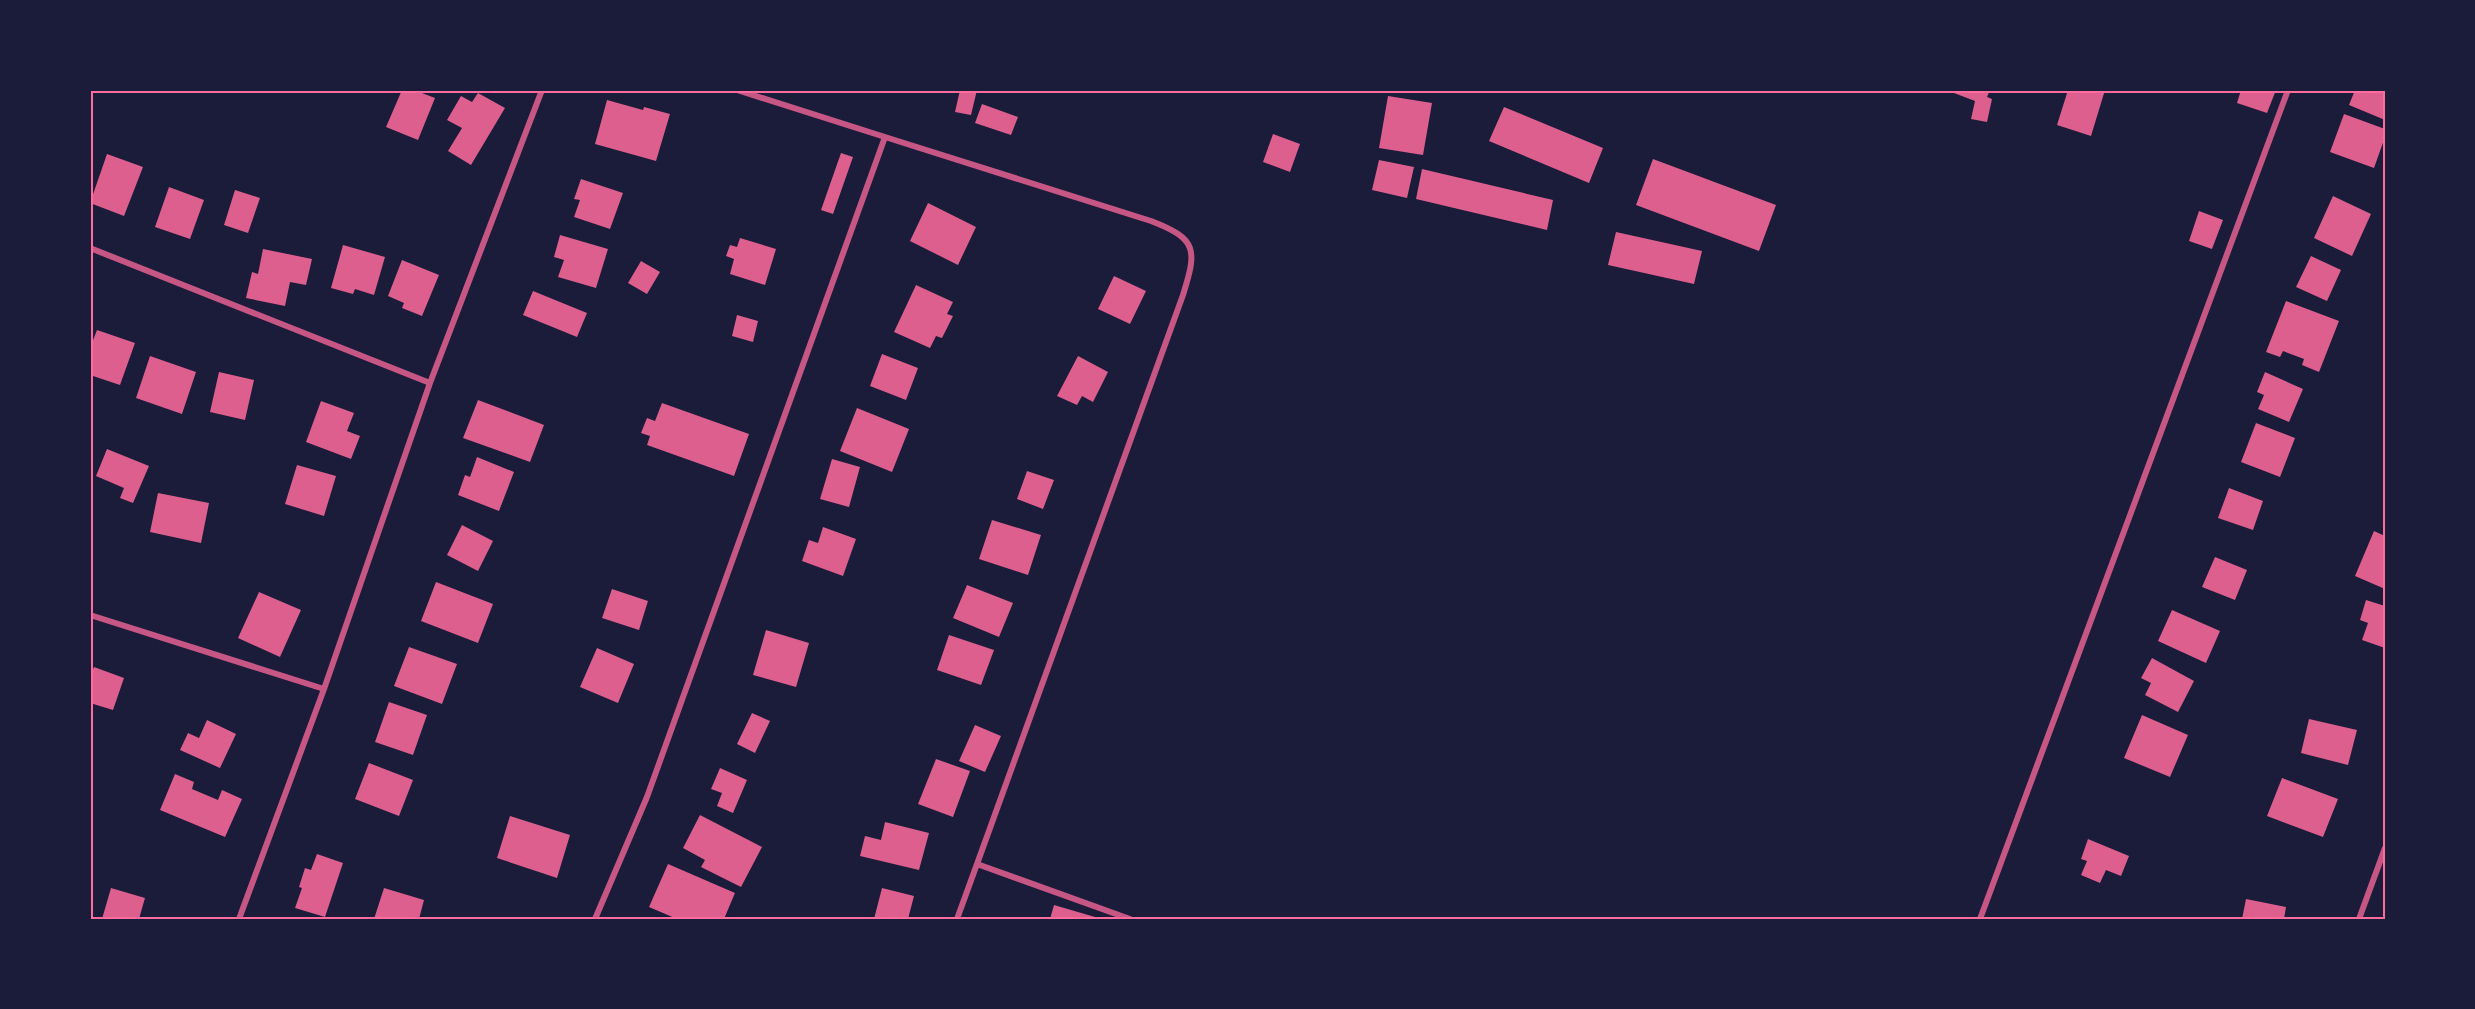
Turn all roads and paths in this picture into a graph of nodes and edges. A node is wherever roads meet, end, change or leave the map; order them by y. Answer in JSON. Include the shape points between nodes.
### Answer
{"nodes":[{"id":1,"x":542,"y":90,"type":"edge"},
{"id":2,"x":737,"y":90,"type":"edge"},
{"id":3,"x":2288,"y":90,"type":"edge"},
{"id":4,"x":885,"y":137,"type":"junction"},
{"id":5,"x":90,"y":248,"type":"edge"},
{"id":6,"x":430,"y":383,"type":"junction"},
{"id":7,"x":90,"y":615,"type":"edge"},
{"id":8,"x":324,"y":689,"type":"junction"},
{"id":9,"x":2385,"y":848,"type":"edge"},
{"id":10,"x":977,"y":864,"type":"junction"},
{"id":11,"x":239,"y":919,"type":"edge"},
{"id":12,"x":595,"y":919,"type":"edge"},
{"id":13,"x":957,"y":919,"type":"edge"},
{"id":14,"x":1130,"y":919,"type":"edge"},
{"id":15,"x":1980,"y":919,"type":"edge"},
{"id":16,"x":2359,"y":919,"type":"edge"}],
"edges":[{"from":1,"to":6,"type":"street"},
{"from":2,"to":4,"type":"street"},
{"from":3,"to":15,"type":"street"},
{"from":4,"to":10,"type":"street","via":[[1151,221],[1179,234],[1191,250],[1191,272],[1183,295]]},
{"from":4,"to":12,"type":"street","via":[[647,797]]},
{"from":5,"to":6,"type":"street"},
{"from":6,"to":8,"type":"street"},
{"from":7,"to":8,"type":"street"},
{"from":8,"to":11,"type":"street"},
{"from":9,"to":16,"type":"street"},
{"from":10,"to":13,"type":"street"},
{"from":10,"to":14,"type":"street"}]}
